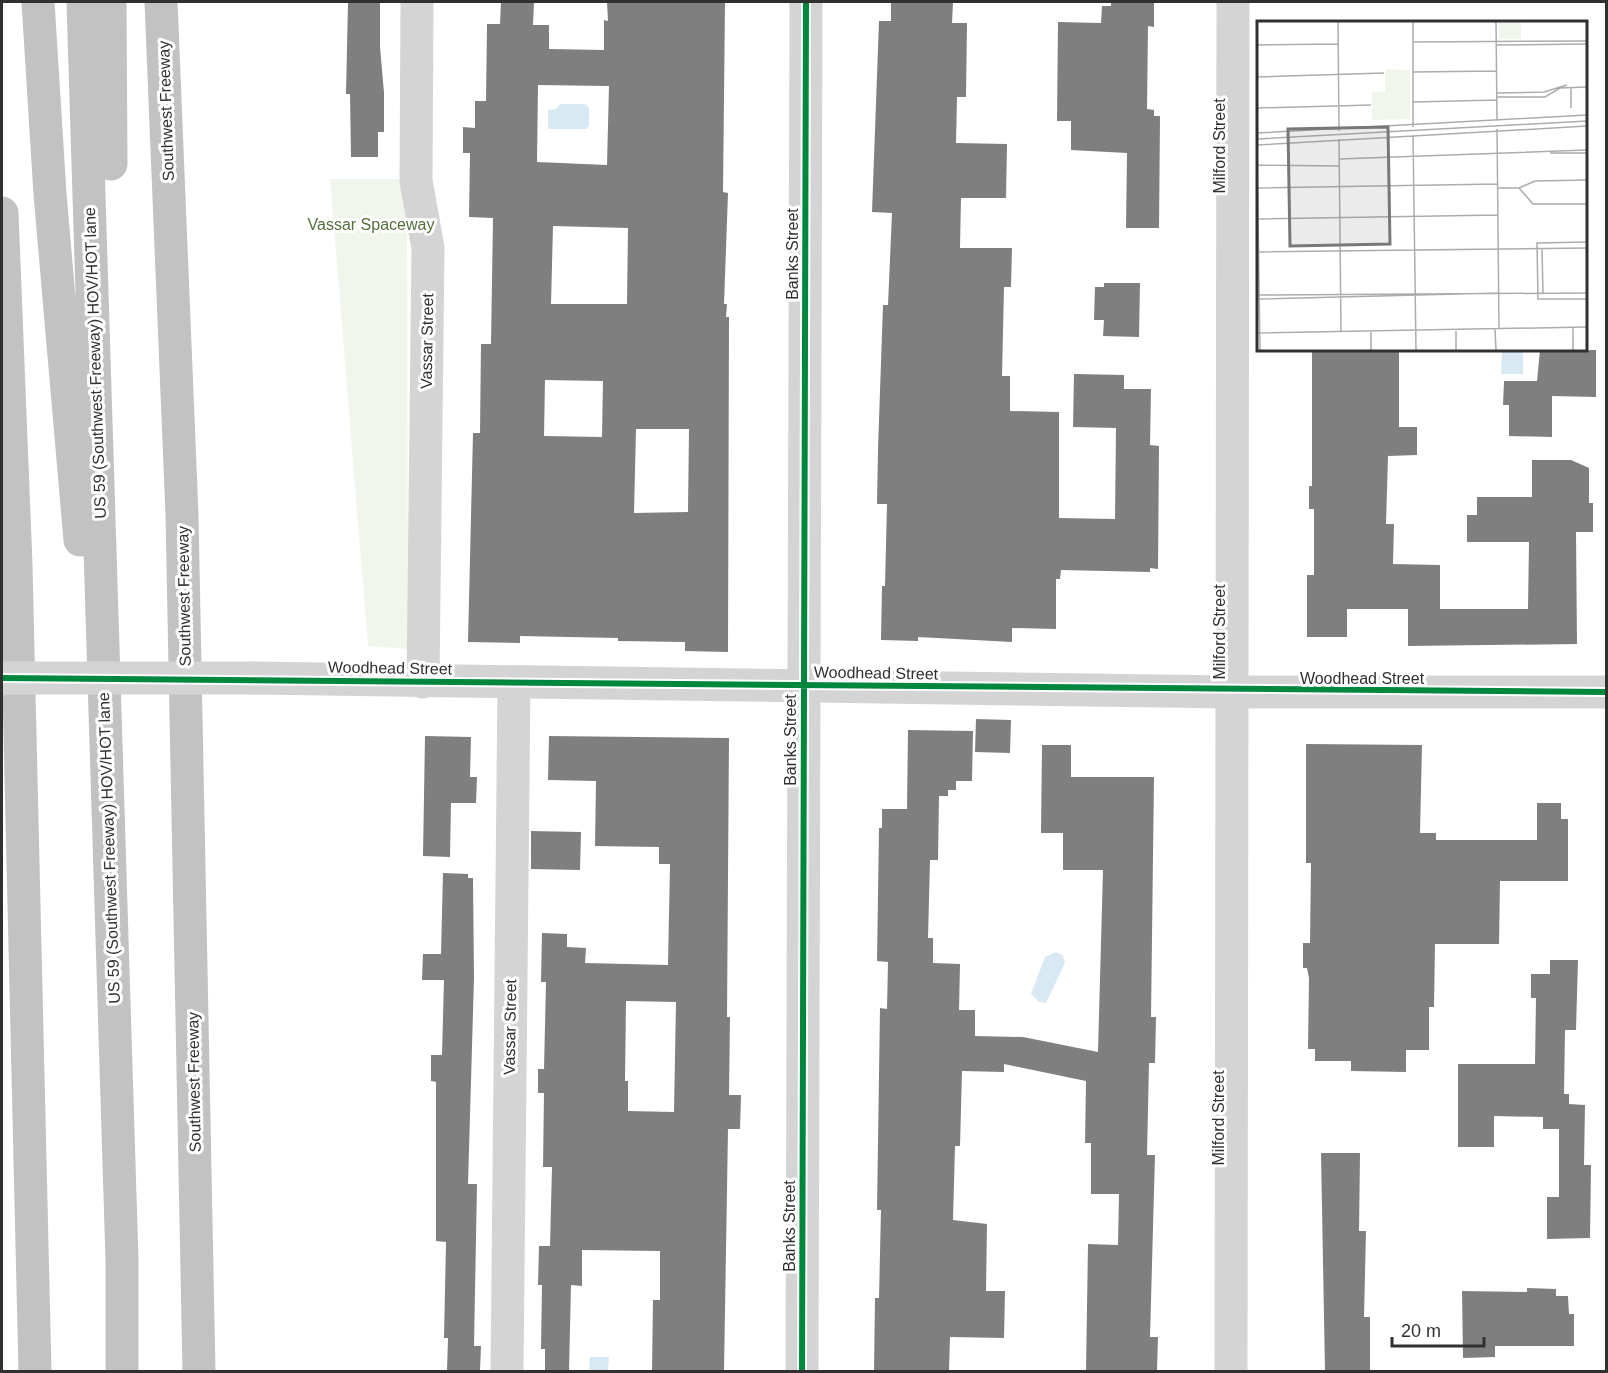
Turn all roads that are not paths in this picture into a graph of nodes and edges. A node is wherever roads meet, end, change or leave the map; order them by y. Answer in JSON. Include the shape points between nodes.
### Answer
{"nodes":[{"id":1,"x":38,"y":2,"type":"edge"},
{"id":2,"x":83,"y":2,"type":"edge"},
{"id":3,"x":110,"y":2,"type":"edge"},
{"id":4,"x":161,"y":2,"type":"edge"},
{"id":5,"x":417,"y":2,"type":"edge"},
{"id":6,"x":806,"y":2,"type":"edge"},
{"id":7,"x":1233,"y":2,"type":"edge"},
{"id":8,"x":2,"y":213,"type":"edge"},
{"id":9,"x":2,"y":678,"type":"edge"},
{"id":10,"x":423,"y":682,"type":"junction"},
{"id":11,"x":514,"y":683,"type":"junction"},
{"id":12,"x":804,"y":686,"type":"junction"},
{"id":13,"x":1232,"y":692,"type":"junction"},
{"id":14,"x":1606,"y":692,"type":"edge"},
{"id":15,"x":109,"y":892,"type":"junction"},
{"id":16,"x":35,"y":1371,"type":"edge"},
{"id":17,"x":122,"y":1371,"type":"edge"},
{"id":18,"x":200,"y":1371,"type":"edge"},
{"id":19,"x":507,"y":1371,"type":"edge"},
{"id":20,"x":802,"y":1371,"type":"edge"},
{"id":21,"x":1231,"y":1371,"type":"edge"}],
"edges":[{"from":1,"to":15,"type":"highway","via":[[51,206]]},
{"from":2,"to":15,"type":"highway","name":"US 59 (Southwest Freeway) HOV/HOT lane"},
{"from":3,"to":15,"type":"highway","via":[[113,481]]},
{"from":4,"to":18,"type":"highway","name":"Southwest Freeway","via":[[182,515]]},
{"from":5,"to":10,"type":"street","name":"Vassar Street","via":[[416,181],[428,248]]},
{"from":6,"to":12,"type":"street","name":"Banks Street"},
{"from":7,"to":13,"type":"street","name":"Milford Street"},
{"from":8,"to":16,"type":"highway","via":[[16,565]]},
{"from":9,"to":10,"type":"street","name":"Woodhead Street","bridge":true},
{"from":10,"to":11,"type":"street","name":"Woodhead Street"},
{"from":11,"to":12,"type":"street","name":"Woodhead Street"},
{"from":11,"to":19,"type":"street","name":"Vassar Street"},
{"from":12,"to":13,"type":"street","name":"Woodhead Street"},
{"from":12,"to":20,"type":"street","name":"Banks Street"},
{"from":13,"to":14,"type":"street","name":"Woodhead Street"},
{"from":13,"to":21,"type":"street","name":"Milford Street"},
{"from":15,"to":17,"type":"highway","name":"US 59 (Southwest Freeway) HOV/HOT lane","via":[[122,1260]]}]}
